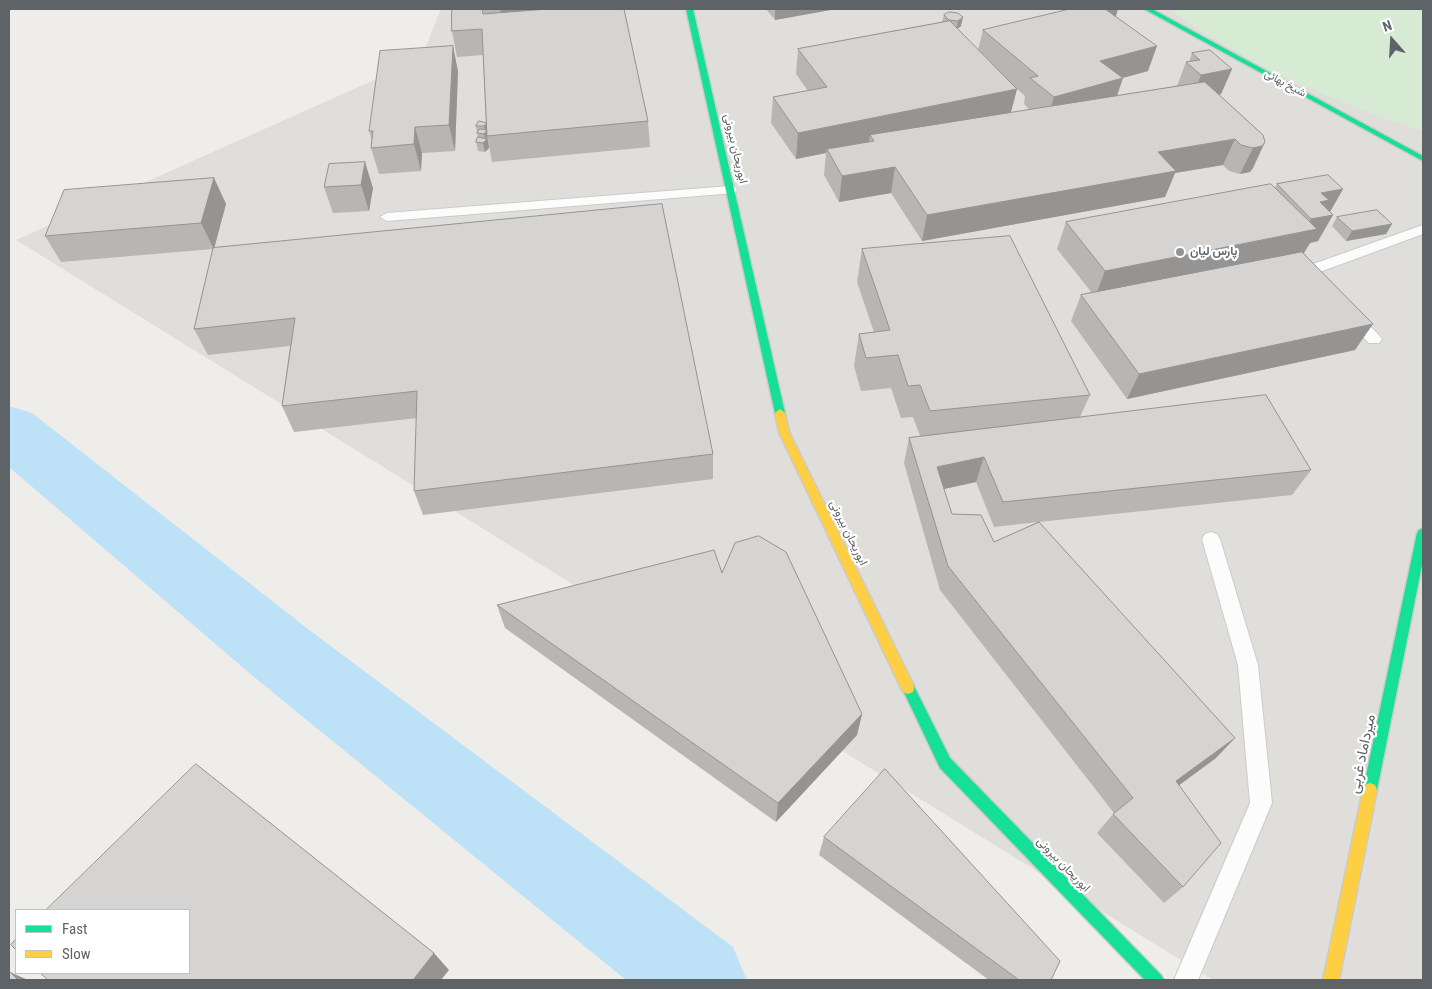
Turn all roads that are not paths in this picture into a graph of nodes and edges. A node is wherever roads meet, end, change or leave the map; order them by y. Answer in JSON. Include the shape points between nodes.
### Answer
{"nodes":[{"id":1,"x":689,"y":9,"type":"edge"},
{"id":2,"x":1147,"y":9,"type":"edge"},
{"id":3,"x":1423,"y":159,"type":"edge"},
{"id":4,"x":730,"y":190,"type":"junction"},
{"id":5,"x":387,"y":217,"type":"dead end"},
{"id":6,"x":1423,"y":229,"type":"edge"},
{"id":7,"x":1327,"y":291,"type":"edge"},
{"id":8,"x":1340,"y":305,"type":"edge"},
{"id":9,"x":1374,"y":339,"type":"dead end"},
{"id":10,"x":1423,"y":533,"type":"edge"},
{"id":11,"x":1211,"y":539,"type":"dead end"},
{"id":12,"x":1156,"y":980,"type":"edge"},
{"id":13,"x":1186,"y":980,"type":"edge"},
{"id":14,"x":1331,"y":980,"type":"edge"}],
"edges":[{"from":1,"to":4,"type":"street","name":"ابوریحان بیرونی"},
{"from":2,"to":3,"type":"street","name":"شیخ بهائی"},
{"from":4,"to":5,"type":"lane"},
{"from":4,"to":12,"type":"street","name":"ابوریحان بیرونی","via":[[784,432],[945,763]]},
{"from":6,"to":7,"type":"lane","via":[[1307,271]]},
{"from":8,"to":9,"type":"lane"},
{"from":10,"to":14,"type":"street","name":"میرداماد غربی"},
{"from":11,"to":13,"type":"lane","via":[[1248,665],[1261,803]]}]}
